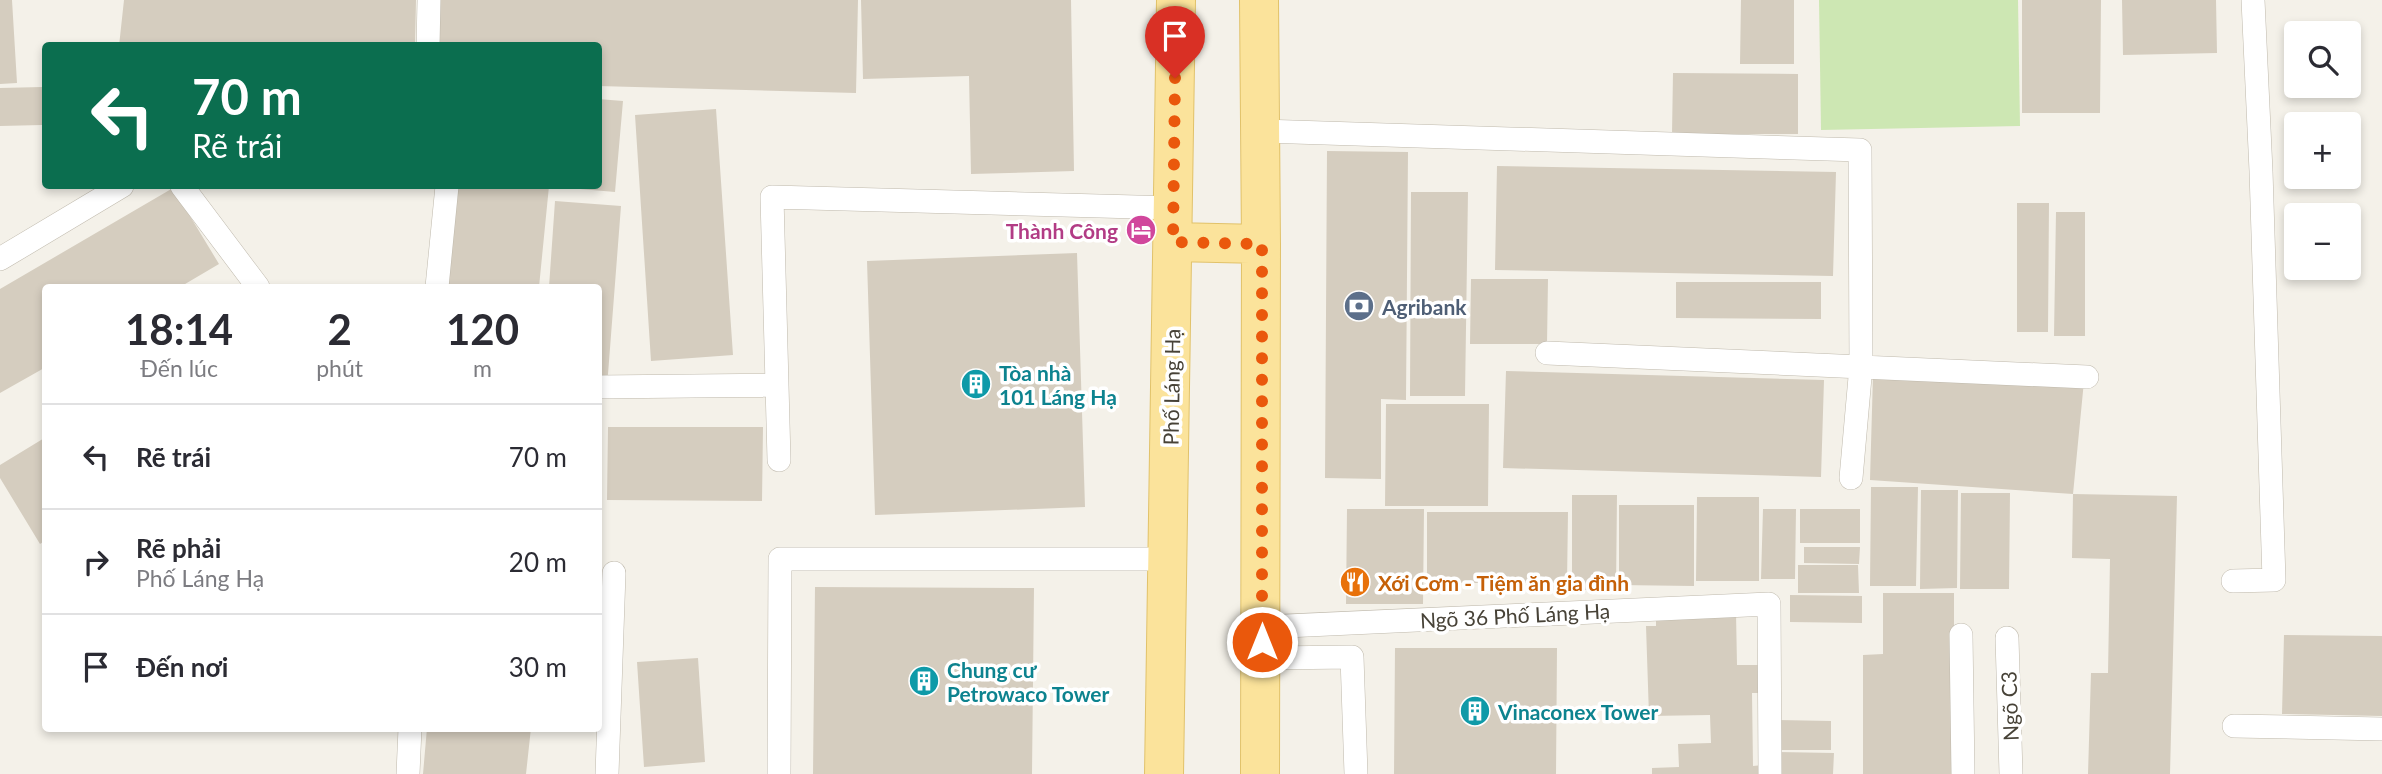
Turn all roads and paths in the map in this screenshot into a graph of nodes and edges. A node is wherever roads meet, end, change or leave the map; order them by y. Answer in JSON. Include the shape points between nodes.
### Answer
{"nodes":[{"id":1,"x":429,"y":0,"type":"edge"},
{"id":2,"x":1176,"y":0,"type":"edge"},
{"id":3,"x":1259,"y":0,"type":"edge"},
{"id":4,"x":2253,"y":0,"type":"edge"},
{"id":5,"x":428,"y":42,"type":"edge"},
{"id":6,"x":1261,"y":131,"type":"junction"},
{"id":7,"x":117,"y":189,"type":"edge"},
{"id":8,"x":184,"y":189,"type":"edge"},
{"id":9,"x":447,"y":189,"type":"edge"},
{"id":10,"x":1173,"y":225,"type":"junction"},
{"id":11,"x":1262,"y":244,"type":"junction"},
{"id":12,"x":0,"y":259,"type":"edge"},
{"id":13,"x":256,"y":284,"type":"edge"},
{"id":14,"x":437,"y":284,"type":"edge"},
{"id":15,"x":1547,"y":353,"type":"dead end"},
{"id":16,"x":1861,"y":366,"type":"junction"},
{"id":17,"x":2087,"y":377,"type":"dead end"},
{"id":18,"x":777,"y":385,"type":"junction"},
{"id":19,"x":602,"y":387,"type":"edge"},
{"id":20,"x":779,"y":460,"type":"dead end"},
{"id":21,"x":1850,"y":478,"type":"dead end"},
{"id":22,"x":1168,"y":559,"type":"junction"},
{"id":23,"x":614,"y":573,"type":"dead end"},
{"id":24,"x":2233,"y":581,"type":"dead end"},
{"id":25,"x":1961,"y":635,"type":"dead end"},
{"id":26,"x":2007,"y":638,"type":"dead end"},
{"id":27,"x":1262,"y":642,"type":"junction"},
{"id":28,"x":2234,"y":726,"type":"dead end"},
{"id":29,"x":2382,"y":729,"type":"edge"},
{"id":30,"x":410,"y":732,"type":"edge"},
{"id":31,"x":408,"y":774,"type":"edge"},
{"id":32,"x":607,"y":774,"type":"edge"},
{"id":33,"x":779,"y":774,"type":"edge"},
{"id":34,"x":1164,"y":774,"type":"edge"},
{"id":35,"x":1260,"y":774,"type":"edge"},
{"id":36,"x":1356,"y":774,"type":"edge"},
{"id":37,"x":1770,"y":774,"type":"edge"},
{"id":38,"x":1963,"y":774,"type":"edge"},
{"id":39,"x":2011,"y":774,"type":"edge"}],
"edges":[{"from":1,"to":5,"type":"lane"},
{"from":2,"to":10,"type":"main road","name":"Phố Láng Hạ"},
{"from":3,"to":6,"type":"main road"},
{"from":4,"to":24,"type":"lane","via":[[2274,580]]},
{"from":6,"to":11,"type":"main road"},
{"from":6,"to":16,"type":"lane","via":[[1860,150]]},
{"from":7,"to":12,"type":"lane"},
{"from":8,"to":13,"type":"lane"},
{"from":9,"to":14,"type":"lane"},
{"from":10,"to":11,"type":"main road"},
{"from":10,"to":18,"type":"lane","via":[[772,197]]},
{"from":10,"to":22,"type":"main road","name":"Phố Láng Hạ"},
{"from":11,"to":27,"type":"main road"},
{"from":15,"to":16,"type":"lane"},
{"from":16,"to":17,"type":"lane"},
{"from":16,"to":21,"type":"lane"},
{"from":18,"to":19,"type":"lane"},
{"from":18,"to":20,"type":"lane"},
{"from":22,"to":33,"type":"lane","via":[[780,559]]},
{"from":22,"to":34,"type":"main road","name":"Phố Láng Hạ"},
{"from":23,"to":32,"type":"lane"},
{"from":25,"to":38,"type":"lane"},
{"from":26,"to":39,"type":"lane","name":"Ngõ C3"},
{"from":27,"to":35,"type":"main road"},
{"from":27,"to":36,"type":"lane","via":[[1352,657]]},
{"from":27,"to":37,"type":"lane","name":"Ngõ 36 Phố Láng Hạ","via":[[1769,604]]},
{"from":28,"to":29,"type":"lane"},
{"from":30,"to":31,"type":"lane"}]}
